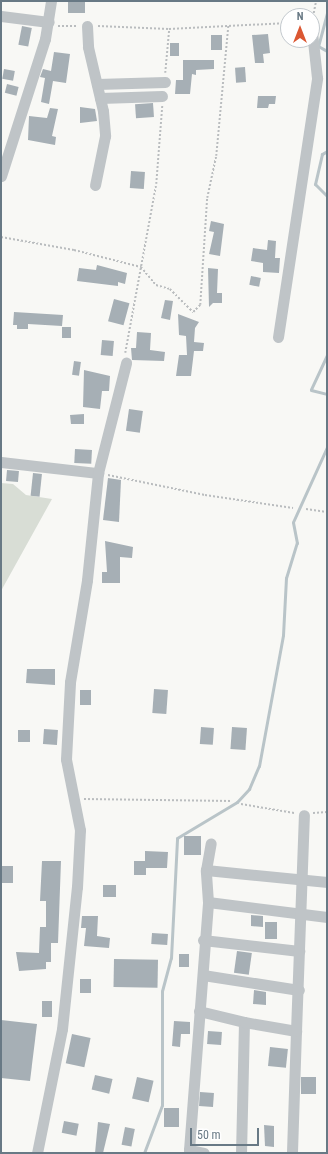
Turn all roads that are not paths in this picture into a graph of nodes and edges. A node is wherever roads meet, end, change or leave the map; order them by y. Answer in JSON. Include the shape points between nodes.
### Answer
{"nodes":[{"id":1,"x":51,"y":1,"type":"edge"},
{"id":2,"x":1,"y":16,"type":"edge"},
{"id":3,"x":49,"y":22,"type":"junction"},
{"id":4,"x":87,"y":26,"type":"road end"},
{"id":5,"x":314,"y":48,"type":"edge"},
{"id":6,"x":165,"y":82,"type":"road end"},
{"id":7,"x":97,"y":84,"type":"junction"},
{"id":8,"x":162,"y":96,"type":"road end"},
{"id":9,"x":100,"y":98,"type":"junction"},
{"id":10,"x":1,"y":176,"type":"edge"},
{"id":11,"x":95,"y":185,"type":"dead end"},
{"id":12,"x":278,"y":337,"type":"dead end"},
{"id":13,"x":126,"y":363,"type":"road end"},
{"id":14,"x":1,"y":462,"type":"edge"},
{"id":15,"x":98,"y":473,"type":"junction"},
{"id":16,"x":304,"y":815,"type":"road end"},
{"id":17,"x":211,"y":843,"type":"dead end"},
{"id":18,"x":206,"y":870,"type":"junction"},
{"id":19,"x":302,"y":881,"type":"junction"},
{"id":20,"x":327,"y":882,"type":"edge"},
{"id":21,"x":208,"y":902,"type":"junction"},
{"id":22,"x":300,"y":916,"type":"junction"},
{"id":23,"x":327,"y":917,"type":"edge"},
{"id":24,"x":204,"y":940,"type":"junction"},
{"id":25,"x":299,"y":951,"type":"junction"},
{"id":26,"x":203,"y":975,"type":"junction"},
{"id":27,"x":299,"y":990,"type":"junction"},
{"id":28,"x":198,"y":1011,"type":"junction"},
{"id":29,"x":244,"y":1022,"type":"junction"},
{"id":30,"x":296,"y":1031,"type":"junction"},
{"id":31,"x":189,"y":1152,"type":"edge"},
{"id":32,"x":37,"y":1153,"type":"edge"},
{"id":33,"x":204,"y":1153,"type":"edge"},
{"id":34,"x":241,"y":1153,"type":"edge"},
{"id":35,"x":292,"y":1153,"type":"edge"}],
"edges":[{"from":1,"to":3,"type":"street"},
{"from":2,"to":3,"type":"street"},
{"from":3,"to":10,"type":"street"},
{"from":4,"to":7,"type":"street","via":[[88,47]]},
{"from":5,"to":12,"type":"street","via":[[317,78]]},
{"from":6,"to":7,"type":"street"},
{"from":7,"to":9,"type":"street"},
{"from":8,"to":9,"type":"street"},
{"from":9,"to":11,"type":"street","via":[[105,136]]},
{"from":13,"to":15,"type":"street"},
{"from":14,"to":15,"type":"street"},
{"from":15,"to":32,"type":"street","via":[[66,720],[67,775],[80,830],[77,887],[62,1029]]},
{"from":16,"to":19,"type":"street"},
{"from":17,"to":18,"type":"street"},
{"from":18,"to":19,"type":"street"},
{"from":18,"to":21,"type":"street"},
{"from":19,"to":20,"type":"street"},
{"from":19,"to":22,"type":"street"},
{"from":21,"to":22,"type":"street"},
{"from":21,"to":24,"type":"street"},
{"from":22,"to":23,"type":"street"},
{"from":22,"to":25,"type":"street"},
{"from":24,"to":25,"type":"street"},
{"from":24,"to":26,"type":"street"},
{"from":25,"to":27,"type":"street"},
{"from":26,"to":27,"type":"street"},
{"from":26,"to":28,"type":"street"},
{"from":27,"to":30,"type":"street"},
{"from":28,"to":29,"type":"street"},
{"from":28,"to":31,"type":"street"},
{"from":29,"to":30,"type":"street"},
{"from":29,"to":34,"type":"street"},
{"from":30,"to":35,"type":"street"},
{"from":31,"to":33,"type":"street"}]}
